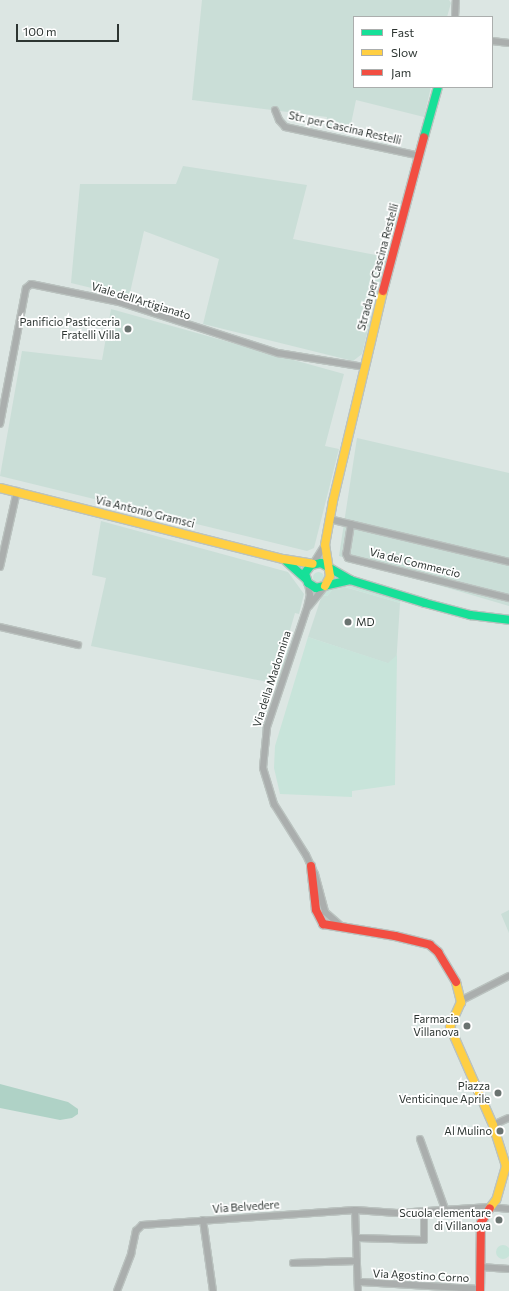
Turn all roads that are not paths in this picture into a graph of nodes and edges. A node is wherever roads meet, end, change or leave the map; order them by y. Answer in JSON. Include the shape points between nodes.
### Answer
{"nodes":[{"id":1,"x":456,"y":0,"type":"edge"},
{"id":2,"x":455,"y":16,"type":"edge"},
{"id":3,"x":493,"y":41,"type":"edge"},
{"id":4,"x":509,"y":43,"type":"edge"},
{"id":5,"x":438,"y":88,"type":"edge"},
{"id":6,"x":275,"y":110,"type":"dead end"},
{"id":7,"x":420,"y":156,"type":"junction"},
{"id":8,"x":364,"y":367,"type":"junction"},
{"id":9,"x":0,"y":424,"type":"edge"},
{"id":10,"x":0,"y":488,"type":"edge"},
{"id":11,"x":17,"y":491,"type":"junction"},
{"id":12,"x":329,"y":519,"type":"junction"},
{"id":13,"x":351,"y":524,"type":"junction"},
{"id":14,"x":325,"y":545,"type":"junction"},
{"id":15,"x":284,"y":559,"type":"junction"},
{"id":16,"x":509,"y":562,"type":"edge"},
{"id":17,"x":313,"y":564,"type":"junction"},
{"id":18,"x":0,"y":567,"type":"edge"},
{"id":19,"x":327,"y":567,"type":"junction"},
{"id":20,"x":350,"y":580,"type":"junction"},
{"id":21,"x":307,"y":581,"type":"junction"},
{"id":22,"x":325,"y":586,"type":"junction"},
{"id":23,"x":509,"y":598,"type":"edge"},
{"id":24,"x":307,"y":608,"type":"junction"},
{"id":25,"x":509,"y":620,"type":"edge"},
{"id":26,"x":0,"y":627,"type":"edge"},
{"id":27,"x":78,"y":645,"type":"dead end"},
{"id":28,"x":311,"y":866,"type":"joint"},
{"id":29,"x":509,"y":976,"type":"edge"},
{"id":30,"x":462,"y":1000,"type":"junction"},
{"id":31,"x":509,"y":1118,"type":"edge"},
{"id":32,"x":493,"y":1125,"type":"junction"},
{"id":33,"x":420,"y":1139,"type":"dead end"},
{"id":34,"x":506,"y":1155,"type":"edge"},
{"id":35,"x":490,"y":1206,"type":"junction"},
{"id":36,"x":445,"y":1209,"type":"junction"},
{"id":37,"x":509,"y":1209,"type":"edge"},
{"id":38,"x":355,"y":1210,"type":"junction"},
{"id":39,"x":424,"y":1213,"type":"junction"},
{"id":40,"x":203,"y":1220,"type":"junction"},
{"id":41,"x":359,"y":1238,"type":"dead end"},
{"id":42,"x":357,"y":1262,"type":"junction"},
{"id":43,"x":293,"y":1263,"type":"dead end"},
{"id":44,"x":480,"y":1267,"type":"junction"},
{"id":45,"x":509,"y":1269,"type":"edge"},
{"id":46,"x":361,"y":1282,"type":"dead end"},
{"id":47,"x":480,"y":1290,"type":"edge"},
{"id":48,"x":117,"y":1291,"type":"edge"},
{"id":49,"x":213,"y":1291,"type":"edge"},
{"id":50,"x":358,"y":1291,"type":"edge"}],
"edges":[{"from":1,"to":2,"type":"street"},
{"from":3,"to":4,"type":"street"},
{"from":5,"to":7,"type":"street","name":"Strada per Cascina Restelli"},
{"from":6,"to":7,"type":"street","name":"Str. per Cascina Restelli","via":[[285,127]]},
{"from":7,"to":8,"type":"street","name":"Strada per Cascina Restelli"},
{"from":8,"to":9,"type":"street","name":"Viale dell'Artigianato","via":[[278,353],[119,302],[31,284],[26,288]]},
{"from":8,"to":12,"type":"street","name":"Strada per Cascina Restelli"},
{"from":10,"to":11,"type":"street","name":"Via Antonio Gramsci"},
{"from":11,"to":15,"type":"street","name":"Via Antonio Gramsci"},
{"from":11,"to":18,"type":"street"},
{"from":12,"to":13,"type":"street","name":"Via del Commercio"},
{"from":12,"to":14,"type":"street"},
{"from":13,"to":16,"type":"street","name":"Via del Commercio"},
{"from":13,"to":23,"type":"street","name":"Via del Commercio","via":[[346,554],[348,558]]},
{"from":14,"to":17,"type":"street"},
{"from":14,"to":19,"type":"street"},
{"from":15,"to":17,"type":"street","name":"Via Antonio Gramsci"},
{"from":15,"to":21,"type":"street","name":"Via Antonio Gramsci"},
{"from":17,"to":19,"type":"street","via":[[321,563]]},
{"from":17,"to":21,"type":"street","via":[[306,571]]},
{"from":19,"to":20,"type":"street"},
{"from":19,"to":22,"type":"street","via":[[330,577]]},
{"from":20,"to":22,"type":"street"},
{"from":20,"to":25,"type":"street","via":[[470,615]]},
{"from":21,"to":22,"type":"street","via":[[316,588]]},
{"from":21,"to":24,"type":"street","name":"Via della Madonnina","via":[[310,595]]},
{"from":22,"to":24,"type":"street","name":"Via della Madonnina"},
{"from":24,"to":28,"type":"street","name":"Via della Madonnina","via":[[267,728],[263,762],[269,793]]},
{"from":26,"to":27,"type":"street"},
{"from":28,"to":30,"type":"street","name":"Via della Madonnina","via":[[318,918],[328,926],[342,926],[417,941],[433,947],[458,985]]},
{"from":29,"to":30,"type":"street"},
{"from":30,"to":32,"type":"street","via":[[450,1026]]},
{"from":31,"to":32,"type":"street"},
{"from":32,"to":34,"type":"street"},
{"from":33,"to":36,"type":"street"},
{"from":34,"to":35,"type":"street","via":[[503,1180],[496,1200]]},
{"from":35,"to":36,"type":"street","name":"Via Belvedere"},
{"from":35,"to":37,"type":"street","name":"Via Belvedere"},
{"from":35,"to":44,"type":"street","via":[[481,1223]]},
{"from":36,"to":39,"type":"street","name":"Via Belvedere"},
{"from":38,"to":39,"type":"street","name":"Via Belvedere"},
{"from":38,"to":40,"type":"street","name":"Via Belvedere"},
{"from":38,"to":42,"type":"street"},
{"from":39,"to":41,"type":"street","via":[[424,1240]]},
{"from":40,"to":48,"type":"street","name":"Via Belvedere","via":[[142,1225],[136,1231],[132,1254]]},
{"from":40,"to":49,"type":"street"},
{"from":42,"to":43,"type":"street"},
{"from":42,"to":50,"type":"street"},
{"from":44,"to":45,"type":"street"},
{"from":44,"to":47,"type":"street"},
{"from":46,"to":47,"type":"street","name":"Via Agostino Corno"}]}
